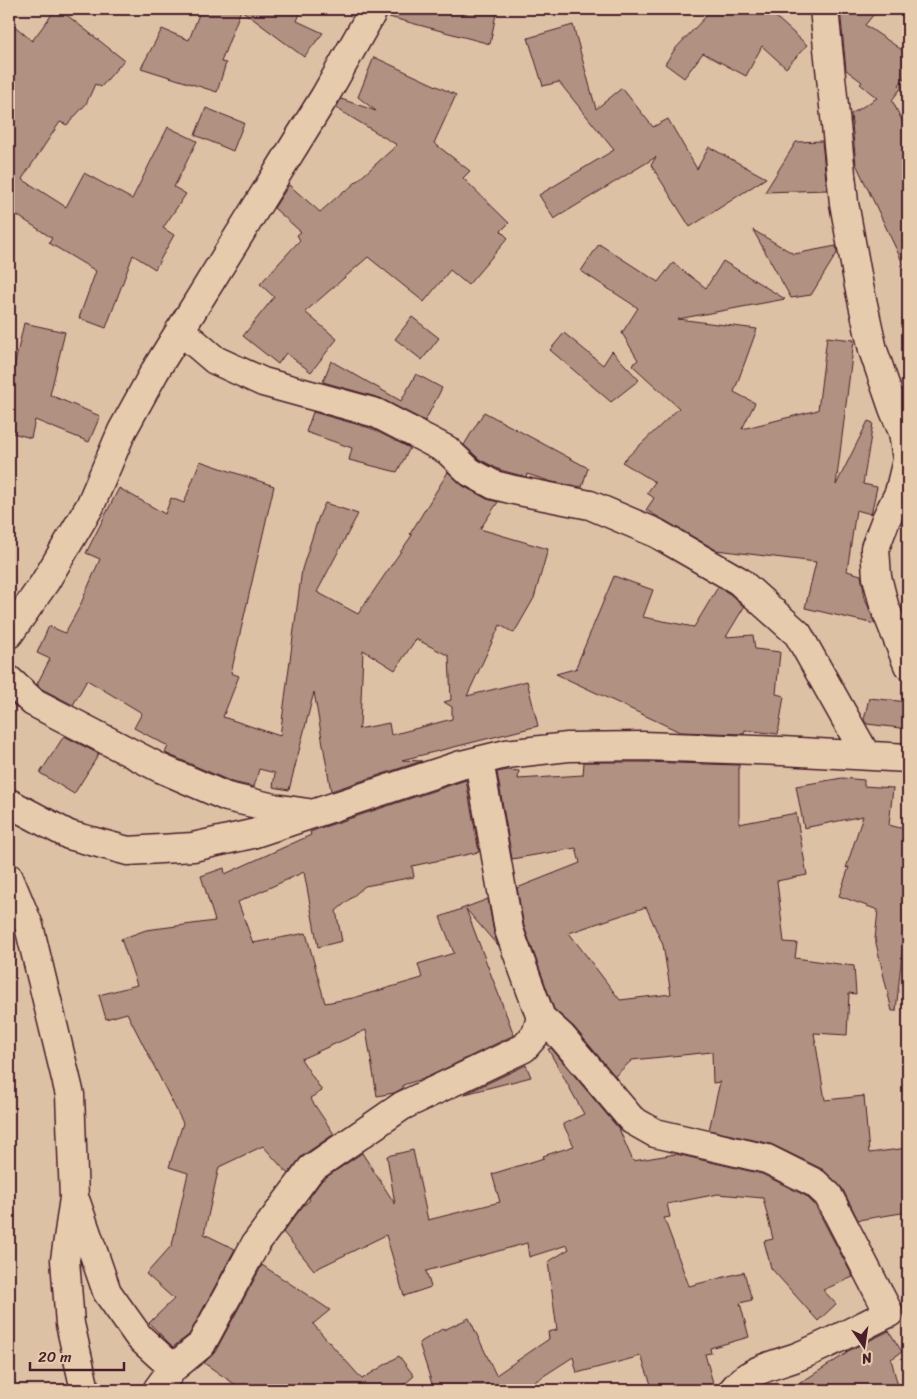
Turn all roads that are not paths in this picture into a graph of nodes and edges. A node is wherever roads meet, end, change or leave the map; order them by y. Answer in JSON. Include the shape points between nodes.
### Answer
{"nodes":[{"id":1,"x":374,"y":9,"type":"edge"},
{"id":2,"x":824,"y":9,"type":"edge"},
{"id":3,"x":180,"y":330,"type":"junction"},
{"id":4,"x":900,"y":408,"type":"edge"},
{"id":5,"x":9,"y":634,"type":"edge"},
{"id":6,"x":908,"y":665,"type":"edge"},
{"id":7,"x":9,"y":680,"type":"edge"},
{"id":8,"x":866,"y":755,"type":"junction"},
{"id":9,"x":908,"y":758,"type":"edge"},
{"id":10,"x":479,"y":761,"type":"junction"},
{"id":11,"x":9,"y":803,"type":"edge"},
{"id":12,"x":311,"y":814,"type":"junction"},
{"id":13,"x":9,"y":878,"type":"edge"},
{"id":14,"x":541,"y":1018,"type":"junction"},
{"id":15,"x":74,"y":1198,"type":"junction"},
{"id":16,"x":899,"y":1311,"type":"edge"},
{"id":17,"x":173,"y":1368,"type":"junction"},
{"id":18,"x":85,"y":1390,"type":"edge"},
{"id":19,"x":157,"y":1390,"type":"edge"},
{"id":20,"x":733,"y":1390,"type":"edge"}],
"edges":[{"from":1,"to":3,"type":"street","via":[[325,96]]},
{"from":2,"to":4,"type":"street","via":[[844,202],[859,286],[871,341]]},
{"from":3,"to":5,"type":"street","via":[[122,431],[90,506],[45,582]]},
{"from":3,"to":8,"type":"street","via":[[215,360],[263,382],[376,413],[447,450],[470,472],[494,485],[590,505],[656,533],[739,580],[798,634]]},
{"from":4,"to":6,"type":"street","via":[[907,460],[899,493],[876,548],[877,577],[884,605]]},
{"from":7,"to":12,"type":"street","via":[[33,702],[160,768],[227,797]]},
{"from":8,"to":9,"type":"street"},
{"from":8,"to":10,"type":"street","via":[[642,746],[568,747],[506,754]]},
{"from":10,"to":12,"type":"street"},
{"from":10,"to":14,"type":"street","via":[[509,930]]},
{"from":11,"to":12,"type":"street","via":[[69,835],[128,851],[193,847],[252,834]]},
{"from":13,"to":15,"type":"street","via":[[29,926],[70,1095]]},
{"from":14,"to":16,"type":"street","via":[[562,1037],[632,1120],[655,1133],[767,1159],[828,1195]]},
{"from":14,"to":17,"type":"street","via":[[536,1034],[524,1048],[402,1106],[311,1169],[256,1243],[201,1345]]},
{"from":15,"to":17,"type":"street","via":[[107,1292],[139,1337]]},
{"from":15,"to":18,"type":"street","via":[[65,1260],[70,1324]]},
{"from":16,"to":20,"type":"street","via":[[794,1358],[769,1365],[740,1381]]},
{"from":17,"to":19,"type":"street"}]}
